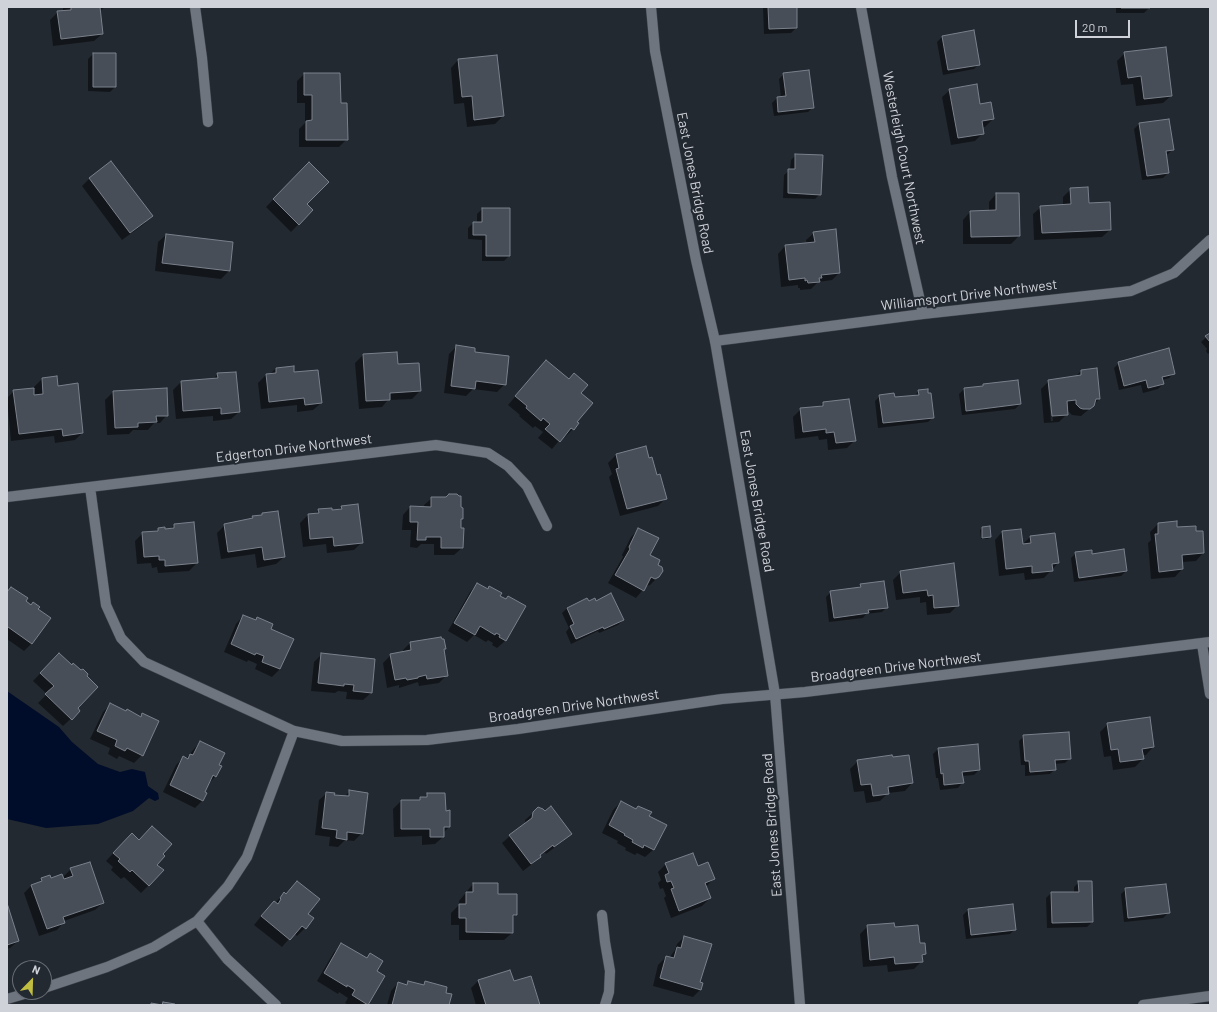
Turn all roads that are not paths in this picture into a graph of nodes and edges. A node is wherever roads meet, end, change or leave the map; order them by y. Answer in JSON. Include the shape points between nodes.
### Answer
{"nodes":[{"id":1,"x":195,"y":7,"type":"edge"},
{"id":2,"x":651,"y":7,"type":"edge"},
{"id":3,"x":861,"y":7,"type":"edge"},
{"id":4,"x":208,"y":122,"type":"dead end"},
{"id":5,"x":1210,"y":240,"type":"edge"},
{"id":6,"x":923,"y":314,"type":"junction"},
{"id":7,"x":715,"y":341,"type":"junction"},
{"id":8,"x":90,"y":487,"type":"junction"},
{"id":9,"x":7,"y":497,"type":"edge"},
{"id":10,"x":547,"y":526,"type":"dead end"},
{"id":11,"x":1206,"y":643,"type":"edge"},
{"id":12,"x":775,"y":694,"type":"junction"},
{"id":13,"x":1210,"y":694,"type":"edge"},
{"id":14,"x":294,"y":731,"type":"junction"},
{"id":15,"x":602,"y":915,"type":"dead end"},
{"id":16,"x":197,"y":921,"type":"junction"},
{"id":17,"x":52,"y":985,"type":"edge"},
{"id":18,"x":1210,"y":996,"type":"edge"},
{"id":19,"x":276,"y":1005,"type":"edge"},
{"id":20,"x":604,"y":1005,"type":"edge"},
{"id":21,"x":800,"y":1005,"type":"edge"},
{"id":22,"x":1143,"y":1005,"type":"edge"}],
"edges":[{"from":1,"to":4,"type":"street"},
{"from":2,"to":7,"type":"street","name":"East Jones Bridge Road","via":[[655,51],[696,260]]},
{"from":3,"to":6,"type":"street","name":"Westerleigh Court Northwest","via":[[892,177]]},
{"from":5,"to":6,"type":"street","name":"Williamsport Drive Northwest","via":[[1174,273],[1131,291]]},
{"from":6,"to":7,"type":"street","name":"Williamsport Drive Northwest"},
{"from":7,"to":12,"type":"street","name":"East Jones Bridge Road"},
{"from":8,"to":9,"type":"street","name":"Edgerton Drive Northwest"},
{"from":8,"to":10,"type":"street","name":"Edgerton Drive Northwest","via":[[436,445],[488,453],[508,466],[527,486]]},
{"from":8,"to":14,"type":"street","name":"Broadgreen Drive Northwest","via":[[106,605],[121,638],[144,662]]},
{"from":11,"to":12,"type":"street","name":"Broadgreen Drive Northwest"},
{"from":11,"to":13,"type":"street"},
{"from":12,"to":14,"type":"street","name":"Broadgreen Drive Northwest","via":[[427,740],[342,741]]},
{"from":12,"to":21,"type":"street","name":"East Jones Bridge Road"},
{"from":14,"to":16,"type":"street","via":[[247,857],[228,886]]},
{"from":15,"to":20,"type":"street","via":[[610,971],[609,992]]},
{"from":16,"to":17,"type":"street","via":[[154,947],[107,967]]},
{"from":16,"to":19,"type":"street","via":[[227,959]]},
{"from":18,"to":22,"type":"street"}]}
